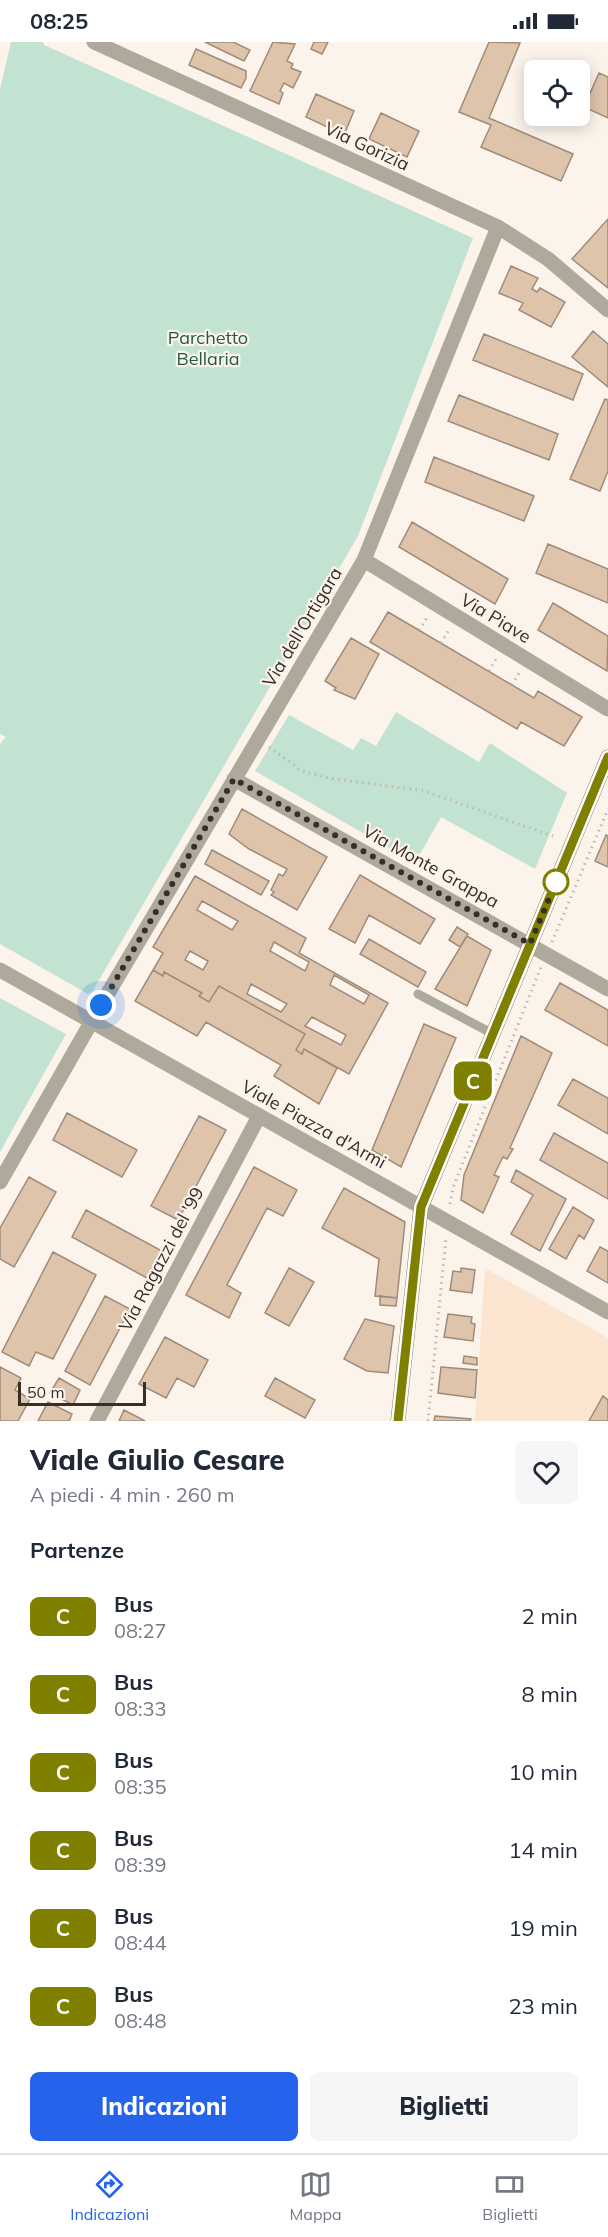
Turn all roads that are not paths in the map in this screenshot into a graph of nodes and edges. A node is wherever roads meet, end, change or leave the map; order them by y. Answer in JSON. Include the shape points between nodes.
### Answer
{"nodes":[{"id":1,"x":94,"y":42,"type":"edge"},
{"id":2,"x":498,"y":228,"type":"junction"},
{"id":3,"x":608,"y":310,"type":"edge"},
{"id":4,"x":364,"y":560,"type":"junction"},
{"id":5,"x":608,"y":709,"type":"edge"},
{"id":6,"x":608,"y":757,"type":"edge"},
{"id":7,"x":234,"y":779,"type":"junction"},
{"id":8,"x":530,"y":944,"type":"junction"},
{"id":9,"x":0,"y":970,"type":"edge"},
{"id":10,"x":608,"y":989,"type":"edge"},
{"id":11,"x":418,"y":994,"type":"dead end"},
{"id":12,"x":92,"y":1022,"type":"junction"},
{"id":13,"x":493,"y":1034,"type":"junction"},
{"id":14,"x":259,"y":1116,"type":"junction"},
{"id":15,"x":0,"y":1182,"type":"edge"},
{"id":16,"x":421,"y":1207,"type":"junction"},
{"id":17,"x":608,"y":1312,"type":"edge"},
{"id":18,"x":97,"y":1421,"type":"edge"},
{"id":19,"x":398,"y":1421,"type":"edge"}],
"edges":[{"from":1,"to":2,"type":"street","name":"Via Gorizia"},
{"from":2,"to":3,"type":"street","name":"Via Gorizia","via":[[549,258]]},
{"from":2,"to":4,"type":"street","name":"Via dell'Ortigara"},
{"from":4,"to":5,"type":"street","name":"Via Piave"},
{"from":4,"to":7,"type":"street","name":"Via dell'Ortigara"},
{"from":6,"to":8,"type":"main road"},
{"from":7,"to":8,"type":"street","name":"Via Monte Grappa"},
{"from":7,"to":12,"type":"street","name":"Via dell'Ortigara"},
{"from":8,"to":10,"type":"street","name":"Via Monte Grappa"},
{"from":8,"to":13,"type":"main road"},
{"from":9,"to":12,"type":"street","name":"Viale Piazza d'Armi"},
{"from":11,"to":13,"type":"lane"},
{"from":12,"to":14,"type":"street","name":"Viale Piazza d'Armi"},
{"from":12,"to":15,"type":"street","name":"Via dell'Ortigara"},
{"from":13,"to":16,"type":"main road"},
{"from":14,"to":16,"type":"street","name":"Viale Piazza d'Armi"},
{"from":14,"to":18,"type":"street","name":"Via Ragazzi del '99"},
{"from":16,"to":17,"type":"street","name":"Viale Piazza d'Armi"},
{"from":16,"to":19,"type":"main road"}]}
